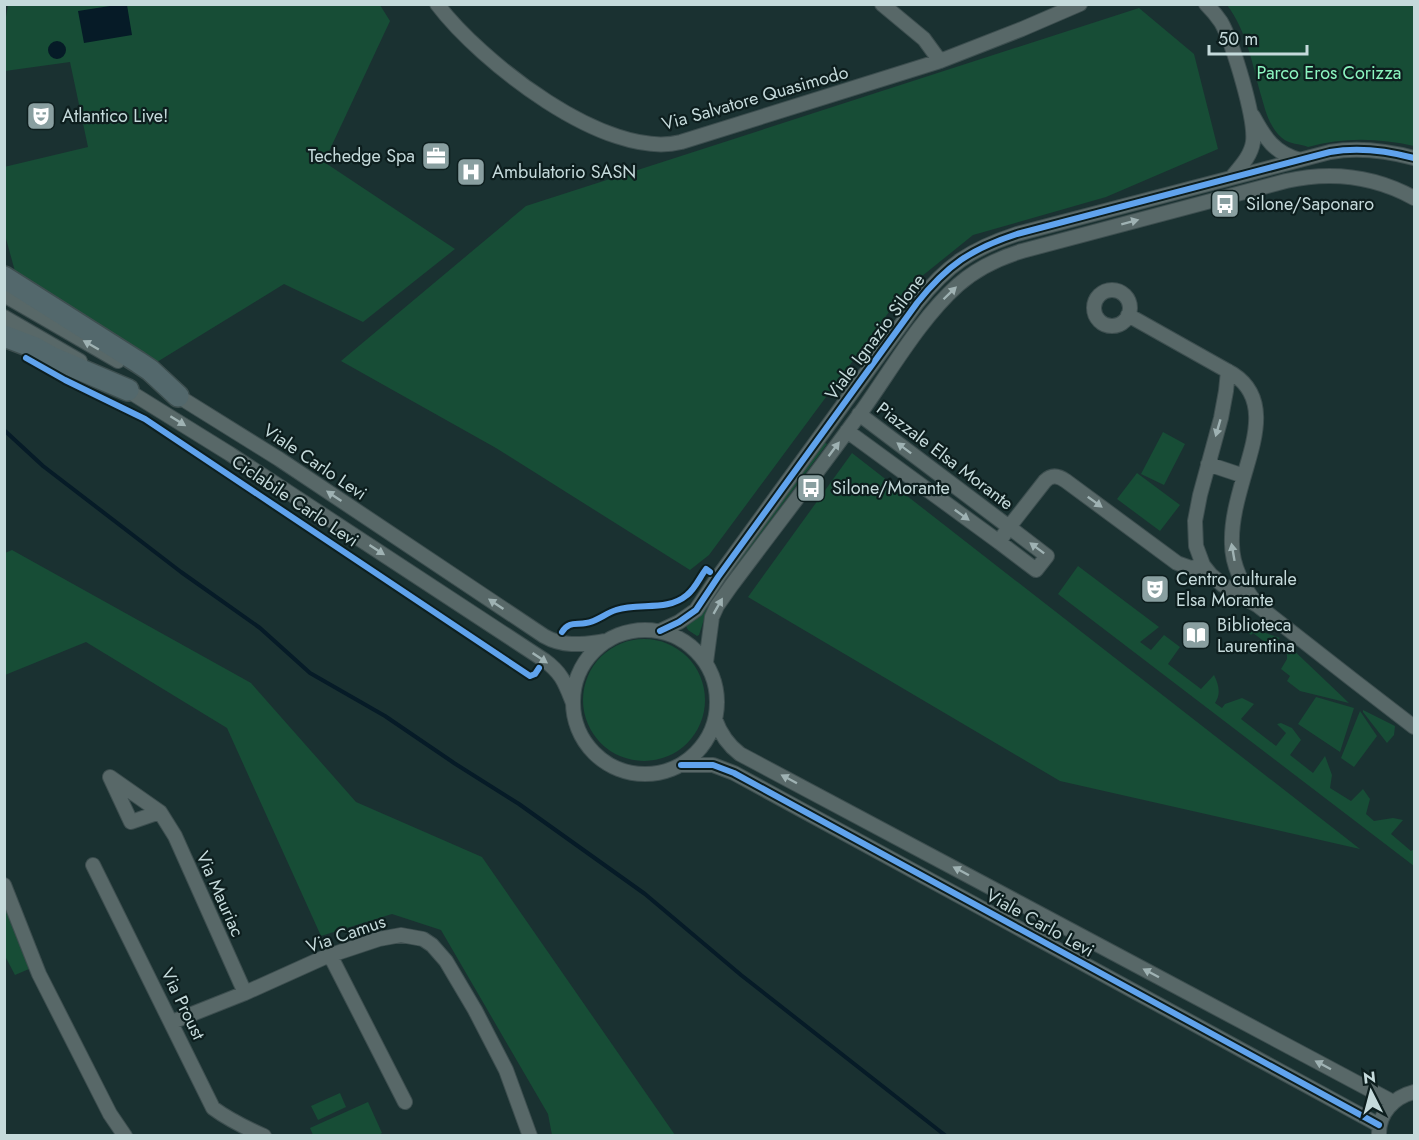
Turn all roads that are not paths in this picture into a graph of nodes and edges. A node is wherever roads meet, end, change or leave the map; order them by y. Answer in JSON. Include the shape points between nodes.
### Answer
{"nodes":[{"id":1,"x":437,"y":4,"type":"edge"},
{"id":2,"x":882,"y":4,"type":"edge"},
{"id":3,"x":1080,"y":4,"type":"edge"},
{"id":4,"x":1206,"y":4,"type":"edge"},
{"id":5,"x":940,"y":61,"type":"junction"},
{"id":6,"x":1251,"y":113,"type":"junction"},
{"id":7,"x":1414,"y":158,"type":"edge"},
{"id":8,"x":1300,"y":160,"type":"junction"},
{"id":9,"x":1232,"y":177,"type":"junction"},
{"id":10,"x":1414,"y":198,"type":"edge"},
{"id":11,"x":4,"y":277,"type":"edge"},
{"id":12,"x":4,"y":295,"type":"edge"},
{"id":13,"x":1128,"y":315,"type":"dead end"},
{"id":14,"x":4,"y":316,"type":"edge"},
{"id":15,"x":4,"y":336,"type":"edge"},
{"id":16,"x":1228,"y":371,"type":"junction"},
{"id":17,"x":128,"y":390,"type":"junction"},
{"id":18,"x":178,"y":396,"type":"junction"},
{"id":19,"x":860,"y":414,"type":"junction"},
{"id":20,"x":847,"y":431,"type":"junction"},
{"id":21,"x":1208,"y":464,"type":"junction"},
{"id":22,"x":1244,"y":476,"type":"junction"},
{"id":23,"x":1009,"y":527,"type":"junction"},
{"id":24,"x":999,"y":542,"type":"junction"},
{"id":25,"x":1203,"y":565,"type":"junction"},
{"id":26,"x":1257,"y":605,"type":"junction"},
{"id":27,"x":660,"y":631,"type":"junction"},
{"id":28,"x":606,"y":641,"type":"junction"},
{"id":29,"x":706,"y":662,"type":"junction"},
{"id":30,"x":573,"y":703,"type":"junction"},
{"id":31,"x":715,"y":719,"type":"junction"},
{"id":32,"x":1414,"y":727,"type":"edge"},
{"id":33,"x":681,"y":765,"type":"junction"},
{"id":34,"x":160,"y":812,"type":"dead end"},
{"id":35,"x":93,"y":865,"type":"dead end"},
{"id":36,"x":4,"y":885,"type":"edge"},
{"id":37,"x":330,"y":955,"type":"junction"},
{"id":38,"x":245,"y":993,"type":"junction"},
{"id":39,"x":172,"y":1022,"type":"junction"},
{"id":40,"x":1414,"y":1092,"type":"edge"},
{"id":41,"x":405,"y":1102,"type":"dead end"},
{"id":42,"x":1394,"y":1102,"type":"junction"},
{"id":43,"x":1379,"y":1130,"type":"edge"},
{"id":44,"x":125,"y":1136,"type":"edge"},
{"id":45,"x":264,"y":1136,"type":"edge"},
{"id":46,"x":530,"y":1136,"type":"edge"}],
"edges":[{"from":1,"to":5,"type":"street","name":"Via Salvatore Quasimodo","via":[[481,53],[526,87],[587,124],[620,138],[648,144],[681,142]]},
{"from":2,"to":5,"type":"street","via":[[924,39]]},
{"from":3,"to":5,"type":"street","name":"Via Salvatore Quasimodo"},
{"from":4,"to":6,"type":"street","via":[[1227,33]]},
{"from":6,"to":8,"type":"street","via":[[1273,146]]},
{"from":6,"to":9,"type":"street","via":[[1252,145]]},
{"from":7,"to":8,"type":"street","name":"Viale Ignazio Silone","via":[[1349,150]]},
{"from":8,"to":9,"type":"street","name":"Viale Ignazio Silone"},
{"from":9,"to":27,"type":"street","name":"Viale Ignazio Silone","via":[[1017,234],[980,248],[953,265],[917,303],[696,610]]},
{"from":19,"to":10,"type":"street","name":"Viale Ignazio Silone","one_way":true,"via":[[946,297],[975,273],[1007,256],[1304,177],[1359,178]]},
{"from":11,"to":18,"type":"highway","via":[[150,370]]},
{"from":18,"to":12,"type":"street","name":"Viale Carlo Levi","one_way":true},
{"from":13,"to":16,"type":"street"},
{"from":14,"to":17,"type":"street"},
{"from":15,"to":17,"type":"highway"},
{"from":16,"to":21,"type":"street","one_way":true,"via":[[1223,410]]},
{"from":16,"to":22,"type":"street","via":[[1247,385],[1256,410],[1254,440]]},
{"from":17,"to":30,"type":"street","one_way":true,"via":[[544,660],[562,677]]},
{"from":28,"to":18,"type":"street","name":"Viale Carlo Levi","one_way":true,"via":[[569,644],[544,636]]},
{"from":19,"to":20,"type":"street","name":"Viale Ignazio Silone"},
{"from":23,"to":19,"type":"street","name":"Piazzale Elsa Morante","one_way":true},
{"from":20,"to":24,"type":"street","name":"Piazzale Elsa Morante","one_way":true},
{"from":29,"to":20,"type":"street","name":"Viale Ignazio Silone","one_way":true,"via":[[717,606]]},
{"from":21,"to":22,"type":"street"},
{"from":21,"to":25,"type":"street","via":[[1194,527]]},
{"from":26,"to":22,"type":"street","one_way":true,"via":[[1239,576],[1232,548]]},
{"from":23,"to":24,"type":"street","name":"Piazzale Elsa Morante"},
{"from":24,"to":23,"type":"street","name":"Piazzale Elsa Morante","one_way":true,"via":[[1036,570],[1047,556]]},
{"from":23,"to":25,"type":"street","name":"Piazzale Elsa Morante","one_way":true,"via":[[1045,481],[1054,476],[1177,563],[1191,568]]},
{"from":25,"to":26,"type":"street","via":[[1223,585]]},
{"from":26,"to":32,"type":"street"},
{"from":27,"to":28,"type":"street","via":[[632,631]]},
{"from":27,"to":29,"type":"street","via":[[690,646]]},
{"from":28,"to":30,"type":"street","via":[[578,674]]},
{"from":29,"to":31,"type":"street","via":[[716,687]]},
{"from":30,"to":33,"type":"street","via":[[579,732],[609,765],[638,774],[667,771]]},
{"from":31,"to":33,"type":"street","via":[[708,737]]},
{"from":42,"to":31,"type":"street","name":"Viale Carlo Levi","one_way":true,"via":[[746,757],[728,742]]},
{"from":33,"to":43,"type":"street","name":"Viale Carlo Levi","via":[[713,765],[734,773]]},
{"from":34,"to":38,"type":"street","name":"Via Mauriac","via":[[175,836]]},
{"from":35,"to":39,"type":"street","name":"Via Proust"},
{"from":36,"to":44,"type":"street","via":[[39,974]]},
{"from":37,"to":38,"type":"street","name":"Via Camus"},
{"from":37,"to":41,"type":"street"},
{"from":37,"to":46,"type":"street","name":"Via Camus","via":[[401,935],[432,945],[446,961],[506,1070]]},
{"from":38,"to":39,"type":"street","name":"Via Camus"},
{"from":39,"to":45,"type":"street","name":"Via Proust","via":[[213,1108]]},
{"from":40,"to":42,"type":"street"},
{"from":42,"to":43,"type":"street","via":[[1384,1113]]}]}
